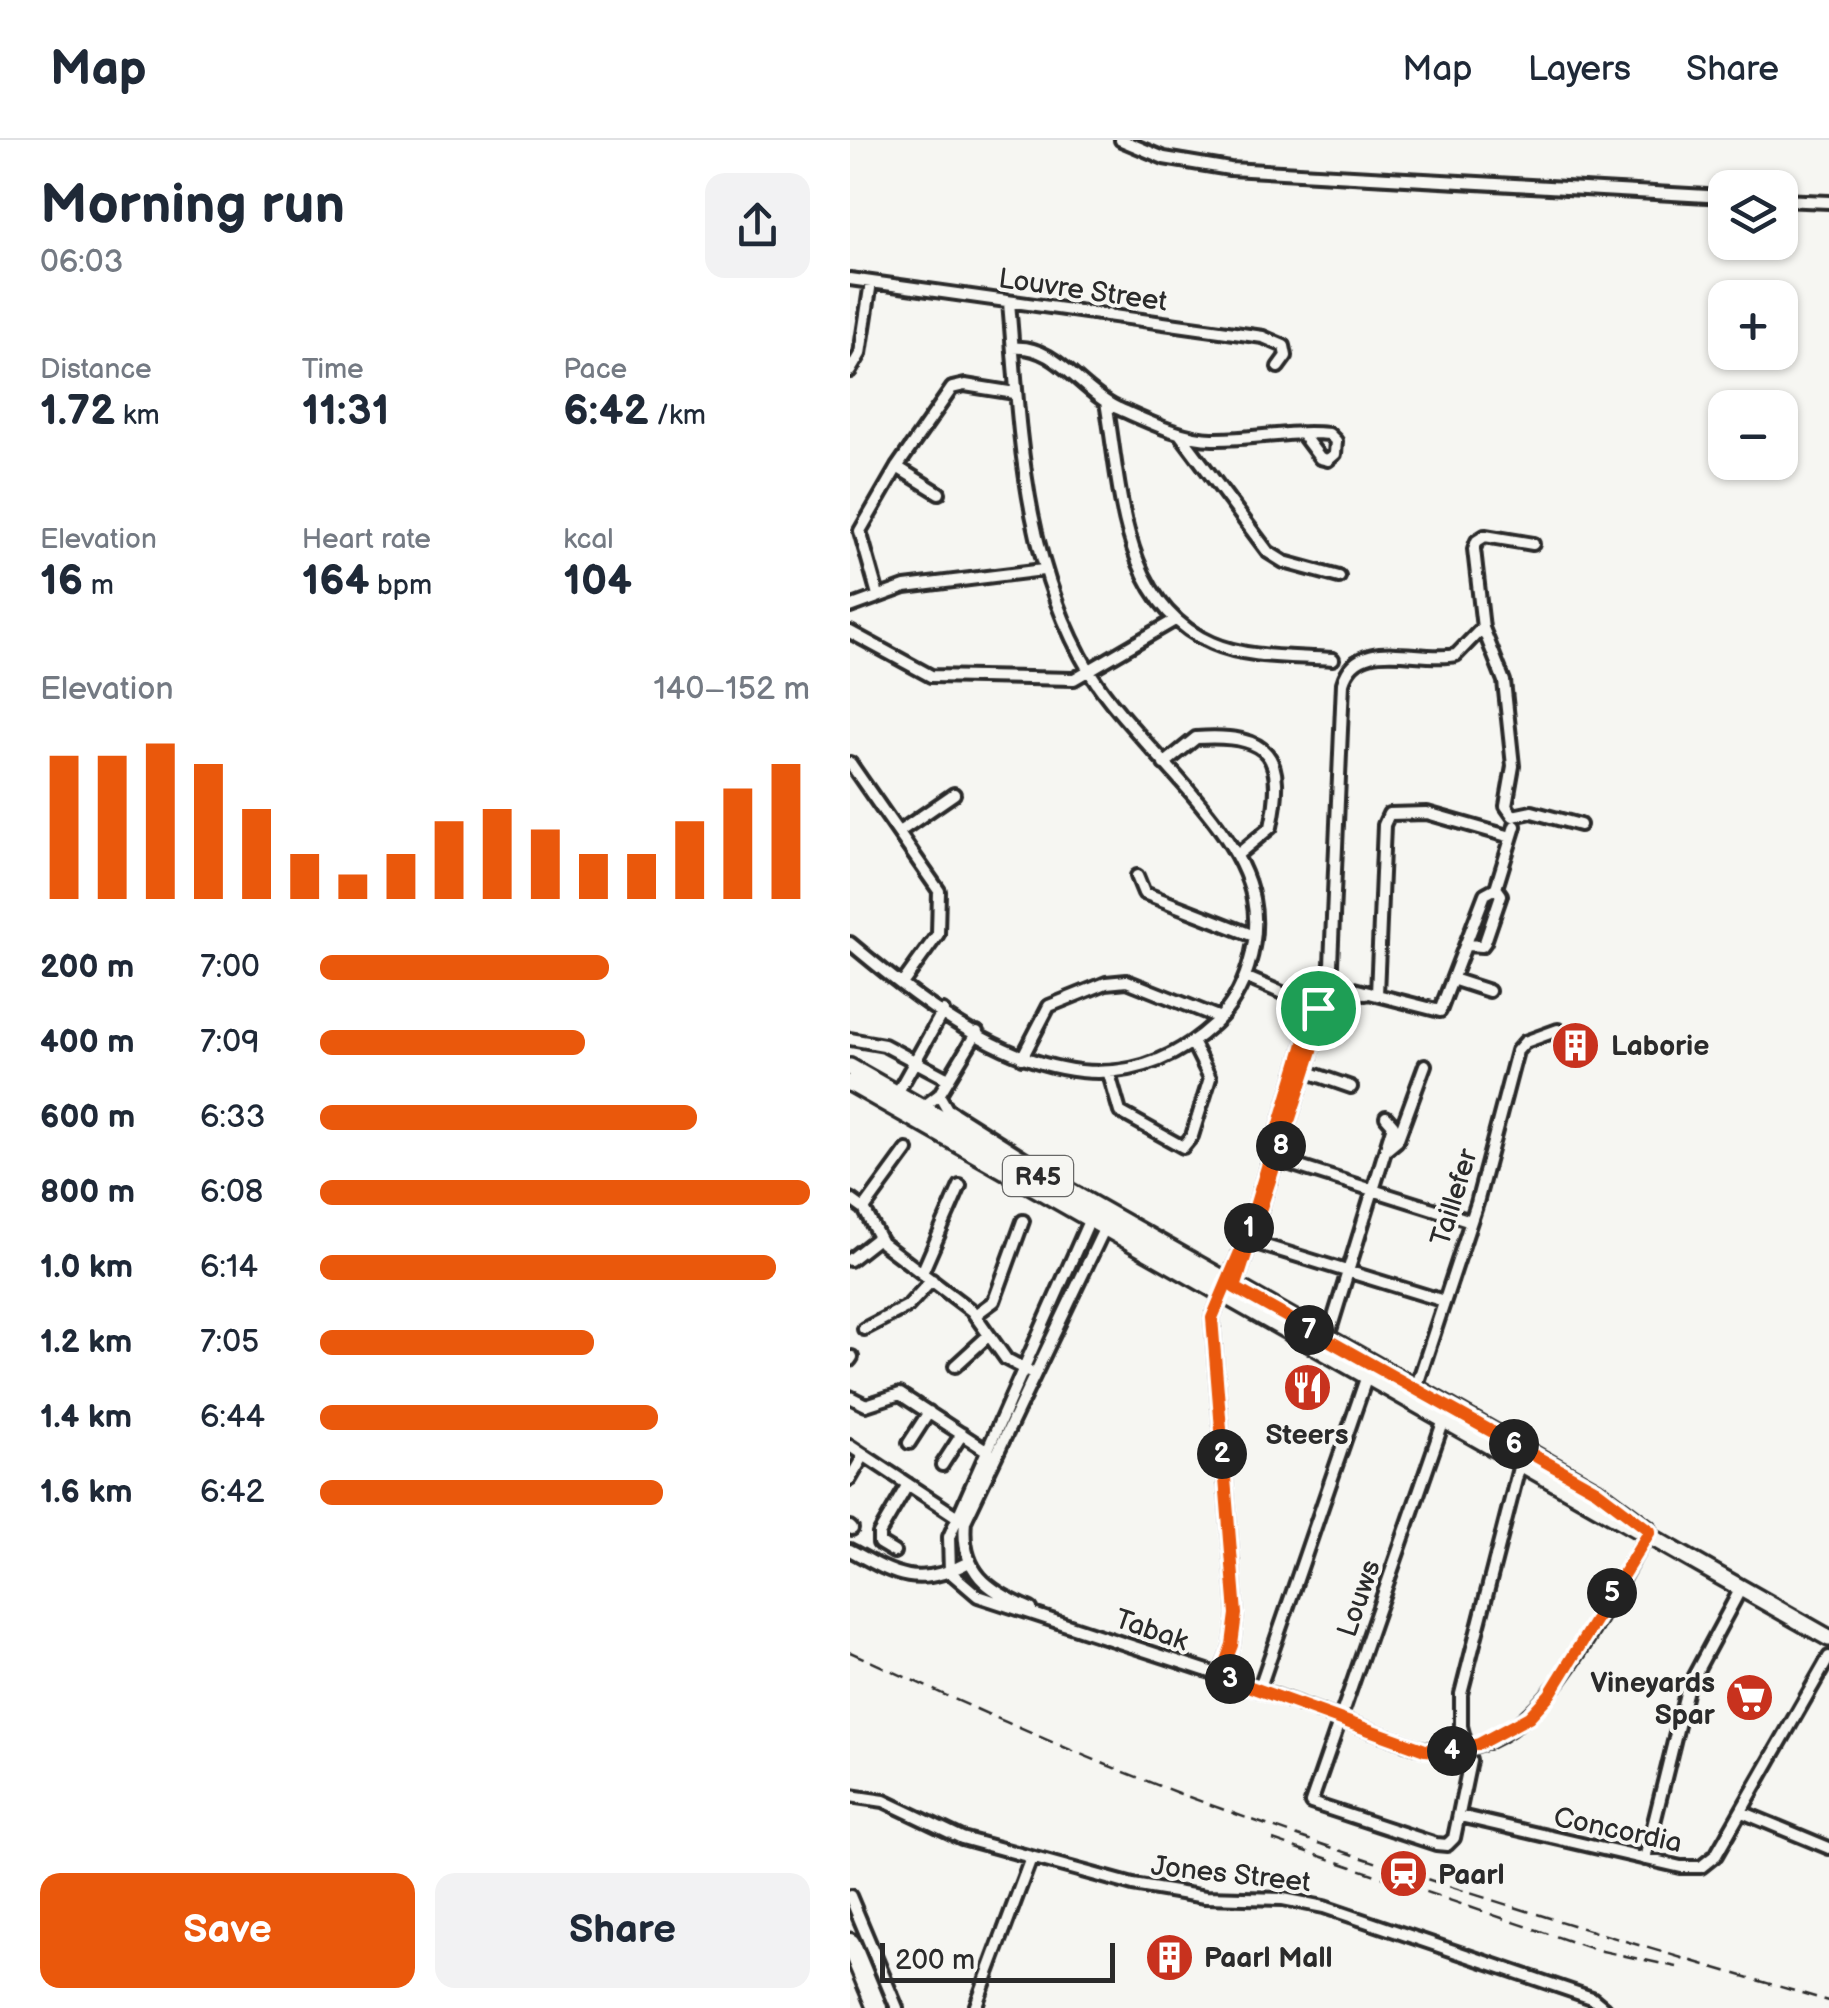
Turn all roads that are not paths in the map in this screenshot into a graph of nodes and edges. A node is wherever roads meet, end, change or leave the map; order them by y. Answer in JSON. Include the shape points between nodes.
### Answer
{"nodes":[{"id":1,"x":1121,"y":140,"type":"edge"},
{"id":2,"x":1708,"y":196,"type":"edge"},
{"id":3,"x":1798,"y":201,"type":"edge"},
{"id":4,"x":1829,"y":202,"type":"edge"},
{"id":5,"x":850,"y":279,"type":"edge"},
{"id":6,"x":871,"y":282,"type":"junction"},
{"id":7,"x":1009,"y":302,"type":"junction"},
{"id":8,"x":1013,"y":348,"type":"junction"},
{"id":9,"x":1278,"y":367,"type":"dead end"},
{"id":10,"x":850,"y":371,"type":"edge"},
{"id":11,"x":1015,"y":392,"type":"junction"},
{"id":12,"x":1106,"y":402,"type":"junction"},
{"id":13,"x":1179,"y":432,"type":"junction"},
{"id":14,"x":1302,"y":434,"type":"dead end"},
{"id":15,"x":897,"y":467,"type":"junction"},
{"id":16,"x":939,"y":493,"type":"dead end"},
{"id":17,"x":1533,"y":544,"type":"dead end"},
{"id":18,"x":1043,"y":570,"type":"junction"},
{"id":19,"x":1339,"y":577,"type":"dead end"},
{"id":20,"x":878,"y":595,"type":"junction"},
{"id":21,"x":850,"y":607,"type":"edge"},
{"id":22,"x":1175,"y":620,"type":"junction"},
{"id":23,"x":1483,"y":627,"type":"junction"},
{"id":24,"x":850,"y":632,"type":"edge"},
{"id":25,"x":1334,"y":659,"type":"dead end"},
{"id":26,"x":1091,"y":674,"type":"junction"},
{"id":27,"x":850,"y":763,"type":"edge"},
{"id":28,"x":1164,"y":764,"type":"junction"},
{"id":29,"x":954,"y":794,"type":"dead end"},
{"id":30,"x":1580,"y":825,"type":"dead end"},
{"id":31,"x":898,"y":832,"type":"junction"},
{"id":32,"x":1237,"y":855,"type":"junction"},
{"id":33,"x":1137,"y":876,"type":"dead end"},
{"id":34,"x":1254,"y":936,"type":"junction"},
{"id":35,"x":850,"y":943,"type":"edge"},
{"id":36,"x":1245,"y":977,"type":"junction"},
{"id":37,"x":1455,"y":980,"type":"junction"},
{"id":38,"x":902,"y":984,"type":"junction"},
{"id":39,"x":1329,"y":987,"type":"junction"},
{"id":40,"x":1489,"y":990,"type":"dead end"},
{"id":41,"x":1378,"y":994,"type":"junction"},
{"id":42,"x":1317,"y":1007,"type":"junction"},
{"id":43,"x":943,"y":1011,"type":"junction"},
{"id":44,"x":1220,"y":1018,"type":"junction"},
{"id":45,"x":1558,"y":1030,"type":"dead end"},
{"id":46,"x":977,"y":1032,"type":"junction"},
{"id":47,"x":850,"y":1039,"type":"edge"},
{"id":48,"x":1192,"y":1044,"type":"junction"},
{"id":49,"x":1022,"y":1058,"type":"junction"},
{"id":50,"x":914,"y":1060,"type":"junction"},
{"id":51,"x":1425,"y":1064,"type":"dead end"},
{"id":52,"x":850,"y":1067,"type":"edge"},
{"id":53,"x":1109,"y":1074,"type":"junction"},
{"id":54,"x":1301,"y":1074,"type":"junction"},
{"id":55,"x":948,"y":1079,"type":"junction"},
{"id":56,"x":850,"y":1083,"type":"edge"},
{"id":57,"x":1351,"y":1087,"type":"dead end"},
{"id":58,"x":939,"y":1095,"type":"junction"},
{"id":59,"x":892,"y":1102,"type":"junction"},
{"id":60,"x":916,"y":1114,"type":"junction"},
{"id":61,"x":1386,"y":1117,"type":"dead end"},
{"id":62,"x":908,"y":1150,"type":"dead end"},
{"id":63,"x":1384,"y":1151,"type":"junction"},
{"id":64,"x":1273,"y":1159,"type":"junction"},
{"id":65,"x":960,"y":1186,"type":"dead end"},
{"id":66,"x":1372,"y":1190,"type":"junction"},
{"id":67,"x":1068,"y":1194,"type":"junction"},
{"id":68,"x":850,"y":1199,"type":"edge"},
{"id":69,"x":864,"y":1209,"type":"junction"},
{"id":70,"x":1099,"y":1219,"type":"junction"},
{"id":71,"x":1023,"y":1221,"type":"dead end"},
{"id":72,"x":1471,"y":1221,"type":"junction"},
{"id":73,"x":878,"y":1238,"type":"junction"},
{"id":74,"x":1249,"y":1241,"type":"junction"},
{"id":75,"x":850,"y":1260,"type":"edge"},
{"id":76,"x":1348,"y":1272,"type":"junction"},
{"id":77,"x":927,"y":1277,"type":"junction"},
{"id":78,"x":1225,"y":1294,"type":"junction"},
{"id":79,"x":1444,"y":1301,"type":"junction"},
{"id":80,"x":975,"y":1314,"type":"junction"},
{"id":81,"x":864,"y":1328,"type":"dead end"},
{"id":82,"x":989,"y":1335,"type":"junction"},
{"id":83,"x":1326,"y":1340,"type":"junction"},
{"id":84,"x":955,"y":1366,"type":"dead end"},
{"id":85,"x":1369,"y":1370,"type":"junction"},
{"id":86,"x":1029,"y":1371,"type":"junction"},
{"id":87,"x":1413,"y":1395,"type":"junction"},
{"id":88,"x":850,"y":1397,"type":"edge"},
{"id":89,"x":928,"y":1412,"type":"junction"},
{"id":90,"x":1446,"y":1413,"type":"junction"},
{"id":91,"x":962,"y":1434,"type":"junction"},
{"id":92,"x":909,"y":1443,"type":"dead end"},
{"id":93,"x":850,"y":1446,"type":"edge"},
{"id":94,"x":990,"y":1453,"type":"junction"},
{"id":95,"x":864,"y":1454,"type":"junction"},
{"id":96,"x":1522,"y":1456,"type":"junction"},
{"id":97,"x":942,"y":1465,"type":"dead end"},
{"id":98,"x":850,"y":1479,"type":"edge"},
{"id":99,"x":908,"y":1484,"type":"junction"},
{"id":100,"x":961,"y":1519,"type":"junction"},
{"id":101,"x":1653,"y":1535,"type":"junction"},
{"id":102,"x":850,"y":1550,"type":"edge"},
{"id":103,"x":894,"y":1552,"type":"dead end"},
{"id":104,"x":967,"y":1563,"type":"junction"},
{"id":105,"x":950,"y":1572,"type":"junction"},
{"id":106,"x":1741,"y":1588,"type":"junction"},
{"id":107,"x":1050,"y":1618,"type":"junction"},
{"id":108,"x":1829,"y":1638,"type":"edge"},
{"id":109,"x":1829,"y":1656,"type":"edge"},
{"id":110,"x":1220,"y":1676,"type":"junction"},
{"id":111,"x":1258,"y":1690,"type":"junction"},
{"id":112,"x":1340,"y":1719,"type":"junction"},
{"id":113,"x":1468,"y":1748,"type":"junction"},
{"id":114,"x":850,"y":1796,"type":"edge"},
{"id":115,"x":1742,"y":1812,"type":"junction"},
{"id":116,"x":1460,"y":1816,"type":"junction"},
{"id":117,"x":1829,"y":1848,"type":"edge"},
{"id":118,"x":1030,"y":1858,"type":"junction"},
{"id":119,"x":1645,"y":1859,"type":"junction"},
{"id":120,"x":850,"y":1896,"type":"edge"},
{"id":121,"x":850,"y":1943,"type":"edge"},
{"id":122,"x":877,"y":2008,"type":"edge"},
{"id":123,"x":897,"y":2008,"type":"edge"},
{"id":124,"x":975,"y":2008,"type":"edge"},
{"id":125,"x":1604,"y":2008,"type":"edge"}],
"edges":[{"from":1,"to":2,"type":"street","via":[[1164,158],[1230,169]]},
{"from":3,"to":4,"type":"street"},
{"from":5,"to":6,"type":"street","name":"Louvre Street"},
{"from":6,"to":7,"type":"street","name":"Louvre Street"},
{"from":6,"to":10,"type":"street","via":[[860,354]]},
{"from":7,"to":8,"type":"street"},
{"from":7,"to":9,"type":"street","name":"Louvre Street","via":[[1262,336],[1284,346]]},
{"from":8,"to":11,"type":"street"},
{"from":8,"to":12,"type":"street","via":[[1037,349]]},
{"from":11,"to":15,"type":"street","via":[[952,388]]},
{"from":11,"to":18,"type":"street"},
{"from":12,"to":13,"type":"street"},
{"from":12,"to":22,"type":"street","via":[[1136,560],[1152,595]]},
{"from":13,"to":14,"type":"street","via":[[1215,440]]},
{"from":13,"to":19,"type":"street","via":[[1268,552]]},
{"from":15,"to":16,"type":"street"},
{"from":15,"to":20,"type":"street","via":[[860,532]]},
{"from":17,"to":23,"type":"street","via":[[1486,536],[1476,541]]},
{"from":18,"to":20,"type":"street"},
{"from":18,"to":26,"type":"street"},
{"from":20,"to":21,"type":"street"},
{"from":22,"to":25,"type":"street","via":[[1230,649]]},
{"from":22,"to":26,"type":"street"},
{"from":23,"to":30,"type":"street","via":[[1504,681],[1514,766],[1505,795],[1508,811]]},
{"from":23,"to":39,"type":"street","via":[[1456,655],[1358,658],[1346,672]]},
{"from":24,"to":26,"type":"street","via":[[916,671],[944,678]]},
{"from":26,"to":28,"type":"street"},
{"from":27,"to":31,"type":"street"},
{"from":28,"to":32,"type":"street"},
{"from":28,"to":32,"type":"street","via":[[1196,738],[1256,744],[1270,752],[1272,827]]},
{"from":29,"to":31,"type":"street"},
{"from":31,"to":38,"type":"street","via":[[940,898],[938,934]]},
{"from":32,"to":34,"type":"street","via":[[1254,902]]},
{"from":33,"to":34,"type":"street","via":[[1144,892]]},
{"from":34,"to":36,"type":"street"},
{"from":35,"to":38,"type":"street"},
{"from":36,"to":42,"type":"street"},
{"from":36,"to":44,"type":"street"},
{"from":37,"to":40,"type":"street"},
{"from":37,"to":41,"type":"street","via":[[1440,1011]]},
{"from":37,"to":41,"type":"street","via":[[1513,832],[1427,813],[1390,814],[1384,825]]},
{"from":38,"to":43,"type":"street"},
{"from":39,"to":41,"type":"street"},
{"from":39,"to":42,"type":"street"},
{"from":42,"to":54,"type":"street","via":[[1319,1029]]},
{"from":43,"to":46,"type":"street"},
{"from":43,"to":50,"type":"street"},
{"from":44,"to":48,"type":"street"},
{"from":44,"to":49,"type":"street","via":[[1115,980],[1049,1006]]},
{"from":45,"to":72,"type":"street","name":"Taillefer","via":[[1517,1051]]},
{"from":46,"to":49,"type":"street"},
{"from":46,"to":55,"type":"street"},
{"from":47,"to":50,"type":"street"},
{"from":48,"to":53,"type":"street","via":[[1156,1064]]},
{"from":48,"to":53,"type":"street","via":[[1210,1078],[1183,1147],[1120,1112]]},
{"from":49,"to":53,"type":"street"},
{"from":50,"to":55,"type":"street"},
{"from":50,"to":59,"type":"street"},
{"from":51,"to":63,"type":"street","via":[[1396,1141]]},
{"from":52,"to":59,"type":"main road","number":"R45"},
{"from":54,"to":57,"type":"street"},
{"from":54,"to":64,"type":"street"},
{"from":55,"to":58,"type":"street"},
{"from":56,"to":59,"type":"main road","number":"R45"},
{"from":58,"to":60,"type":"street"},
{"from":58,"to":67,"type":"street","via":[[947,1109],[1026,1158]]},
{"from":59,"to":60,"type":"main road","number":"R45"},
{"from":60,"to":67,"type":"main road","number":"R45"},
{"from":60,"to":70,"type":"main road","number":"R45"},
{"from":61,"to":63,"type":"street","via":[[1394,1122]]},
{"from":62,"to":69,"type":"street"},
{"from":63,"to":66,"type":"street"},
{"from":64,"to":66,"type":"street"},
{"from":64,"to":74,"type":"street"},
{"from":65,"to":77,"type":"street"},
{"from":66,"to":72,"type":"street"},
{"from":66,"to":76,"type":"street"},
{"from":67,"to":70,"type":"main road","number":"R45"},
{"from":68,"to":69,"type":"street"},
{"from":69,"to":73,"type":"street"},
{"from":70,"to":78,"type":"main road","number":"R45"},
{"from":70,"to":86,"type":"street"},
{"from":70,"to":86,"type":"street"},
{"from":71,"to":80,"type":"street","via":[[994,1301]]},
{"from":72,"to":79,"type":"street","name":"Taillefer"},
{"from":73,"to":75,"type":"street"},
{"from":73,"to":77,"type":"street"},
{"from":74,"to":76,"type":"street"},
{"from":74,"to":78,"type":"street"},
{"from":76,"to":79,"type":"street"},
{"from":76,"to":83,"type":"street"},
{"from":77,"to":80,"type":"street"},
{"from":77,"to":81,"type":"street","via":[[908,1306]]},
{"from":78,"to":83,"type":"main road","number":"R45"},
{"from":78,"to":85,"type":"main road","number":"R45"},
{"from":78,"to":110,"type":"street","via":[[1211,1336],[1236,1614]]},
{"from":79,"to":87,"type":"street","name":"Taillefer"},
{"from":80,"to":82,"type":"street"},
{"from":82,"to":84,"type":"street"},
{"from":82,"to":86,"type":"street","via":[[1006,1359]]},
{"from":83,"to":85,"type":"main road","number":"R45"},
{"from":85,"to":87,"type":"main road","number":"R45"},
{"from":85,"to":111,"type":"street"},
{"from":86,"to":94,"type":"street"},
{"from":87,"to":90,"type":"main road","number":"R45"},
{"from":88,"to":89,"type":"street","via":[[866,1405],[900,1394]]},
{"from":89,"to":91,"type":"street"},
{"from":89,"to":92,"type":"street"},
{"from":90,"to":96,"type":"main road","number":"R45"},
{"from":90,"to":112,"type":"street","name":"Louws"},
{"from":91,"to":94,"type":"street"},
{"from":91,"to":97,"type":"street"},
{"from":93,"to":95,"type":"street"},
{"from":94,"to":100,"type":"street"},
{"from":95,"to":98,"type":"street"},
{"from":95,"to":99,"type":"street"},
{"from":96,"to":101,"type":"main road","number":"R45","via":[[1612,1500]]},
{"from":96,"to":113,"type":"street","via":[[1461,1694]]},
{"from":99,"to":100,"type":"street"},
{"from":99,"to":103,"type":"street","via":[[879,1534]]},
{"from":100,"to":104,"type":"street"},
{"from":100,"to":105,"type":"street","via":[[948,1544]]},
{"from":101,"to":106,"type":"main road","number":"R45"},
{"from":101,"to":113,"type":"street","via":[[1538,1708],[1500,1736]]},
{"from":102,"to":105,"type":"street","via":[[904,1576]]},
{"from":104,"to":105,"type":"street"},
{"from":104,"to":107,"type":"street","name":"Tabak","via":[[994,1592]]},
{"from":105,"to":107,"type":"street","name":"Tabak","via":[[978,1596]]},
{"from":106,"to":108,"type":"main road","number":"R45"},
{"from":106,"to":119,"type":"street","via":[[1687,1689]]},
{"from":107,"to":110,"type":"street","name":"Tabak"},
{"from":109,"to":115,"type":"street","name":"Concordia"},
{"from":110,"to":111,"type":"street","name":"Tabak"},
{"from":111,"to":112,"type":"street","name":"Tabak"},
{"from":112,"to":113,"type":"street","name":"Tabak","via":[[1425,1750]]},
{"from":112,"to":116,"type":"street","name":"Louws","via":[[1312,1802],[1441,1845],[1454,1838]]},
{"from":113,"to":116,"type":"street"},
{"from":114,"to":118,"type":"street","name":"Jones Street","via":[[868,1796],[939,1830]]},
{"from":115,"to":117,"type":"street"},
{"from":115,"to":119,"type":"street","name":"Concordia","via":[[1716,1855],[1701,1866]]},
{"from":116,"to":119,"type":"street","name":"Concordia"},
{"from":118,"to":124,"type":"street"},
{"from":118,"to":125,"type":"street","name":"Jones Street","via":[[1162,1891],[1324,1907],[1592,1998]]},
{"from":120,"to":123,"type":"street"},
{"from":121,"to":122,"type":"highway"}]}
